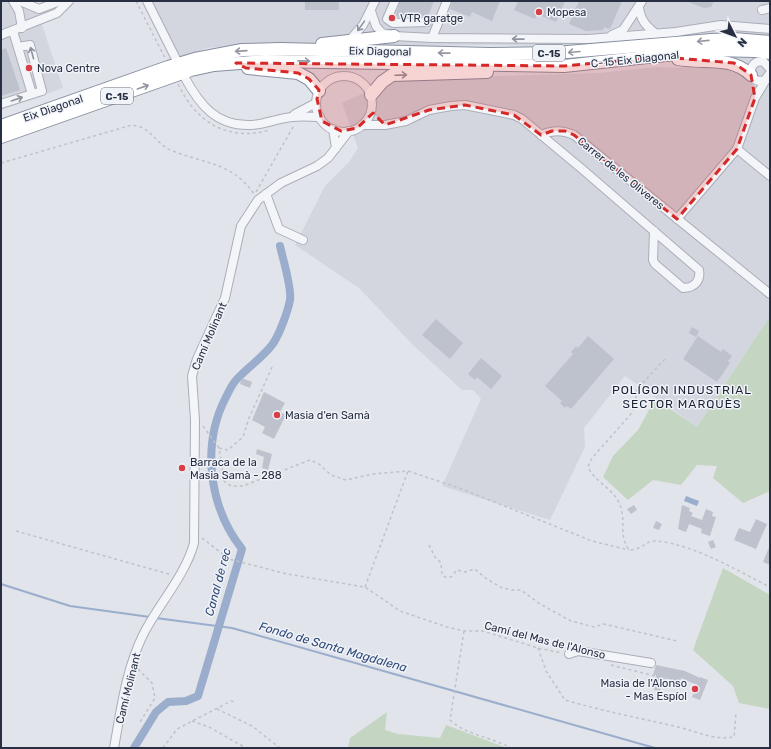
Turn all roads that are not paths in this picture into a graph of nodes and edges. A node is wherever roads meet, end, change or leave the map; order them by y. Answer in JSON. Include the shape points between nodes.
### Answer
{"nodes":[{"id":1,"x":13,"y":1,"type":"edge"},
{"id":2,"x":20,"y":1,"type":"edge"},
{"id":3,"x":60,"y":1,"type":"edge"},
{"id":4,"x":69,"y":1,"type":"edge"},
{"id":5,"x":147,"y":1,"type":"edge"},
{"id":6,"x":376,"y":1,"type":"edge"},
{"id":7,"x":395,"y":1,"type":"edge"},
{"id":8,"x":447,"y":1,"type":"edge"},
{"id":9,"x":640,"y":4,"type":"edge"},
{"id":10,"x":770,"y":8,"type":"edge"},
{"id":11,"x":762,"y":10,"type":"dead end"},
{"id":12,"x":371,"y":11,"type":"junction"},
{"id":13,"x":427,"y":22,"type":"dead end"},
{"id":14,"x":22,"y":28,"type":"junction"},
{"id":15,"x":770,"y":29,"type":"edge"},
{"id":16,"x":13,"y":31,"type":"junction"},
{"id":17,"x":655,"y":33,"type":"junction"},
{"id":18,"x":1,"y":35,"type":"edge"},
{"id":19,"x":394,"y":36,"type":"junction"},
{"id":20,"x":432,"y":38,"type":"junction"},
{"id":21,"x":608,"y":38,"type":"junction"},
{"id":22,"x":349,"y":41,"type":"junction"},
{"id":23,"x":770,"y":42,"type":"edge"},
{"id":24,"x":18,"y":47,"type":"junction"},
{"id":25,"x":305,"y":50,"type":"junction"},
{"id":26,"x":770,"y":53,"type":"edge"},
{"id":27,"x":663,"y":57,"type":"junction"},
{"id":28,"x":177,"y":61,"type":"dead end"},
{"id":29,"x":236,"y":63,"type":"junction"},
{"id":30,"x":500,"y":65,"type":"joint"},
{"id":31,"x":532,"y":67,"type":"junction"},
{"id":32,"x":769,"y":74,"type":"edge"},
{"id":33,"x":751,"y":75,"type":"junction"},
{"id":34,"x":184,"y":76,"type":"dead end"},
{"id":35,"x":319,"y":91,"type":"junction"},
{"id":36,"x":32,"y":94,"type":"junction"},
{"id":37,"x":371,"y":95,"type":"junction"},
{"id":38,"x":755,"y":98,"type":"junction"},
{"id":39,"x":316,"y":103,"type":"junction"},
{"id":40,"x":1,"y":104,"type":"edge"},
{"id":41,"x":371,"y":112,"type":"junction"},
{"id":42,"x":320,"y":117,"type":"junction"},
{"id":43,"x":291,"y":120,"type":"junction"},
{"id":44,"x":362,"y":125,"type":"junction"},
{"id":45,"x":385,"y":125,"type":"junction"},
{"id":46,"x":1,"y":126,"type":"edge"},
{"id":47,"x":333,"y":129,"type":"junction"},
{"id":48,"x":349,"y":131,"type":"junction"},
{"id":49,"x":541,"y":135,"type":"junction"},
{"id":50,"x":1,"y":138,"type":"edge"},
{"id":51,"x":336,"y":148,"type":"junction"},
{"id":52,"x":737,"y":149,"type":"junction"},
{"id":53,"x":770,"y":176,"type":"edge"},
{"id":54,"x":266,"y":194,"type":"junction"},
{"id":55,"x":677,"y":219,"type":"junction"},
{"id":56,"x":654,"y":231,"type":"junction"},
{"id":57,"x":303,"y":240,"type":"dead end"},
{"id":58,"x":770,"y":294,"type":"edge"},
{"id":59,"x":570,"y":654,"type":"road end"},
{"id":60,"x":651,"y":663,"type":"dead end"},
{"id":61,"x":114,"y":748,"type":"edge"}],
"edges":[{"from":1,"to":14,"type":"street","via":[[19,11]]},
{"from":2,"to":3,"type":"street","via":[[38,9]]},
{"from":4,"to":14,"type":"street","via":[[57,13]]},
{"from":5,"to":28,"type":"street"},
{"from":6,"to":12,"type":"street"},
{"from":7,"to":13,"type":"street","via":[[387,20],[393,23]]},
{"from":8,"to":20,"type":"street"},
{"from":9,"to":17,"type":"street","via":[[644,25]]},
{"from":9,"to":21,"type":"street","via":[[623,30]]},
{"from":10,"to":11,"type":"street"},
{"from":12,"to":19,"type":"street","via":[[376,26],[382,33]]},
{"from":12,"to":22,"type":"street","one_way":true},
{"from":14,"to":16,"type":"street"},
{"from":15,"to":17,"type":"street","via":[[721,25]]},
{"from":16,"to":18,"type":"street"},
{"from":16,"to":24,"type":"street"},
{"from":17,"to":21,"type":"street"},
{"from":19,"to":20,"type":"street"},
{"from":19,"to":22,"type":"highway"},
{"from":21,"to":20,"type":"street","one_way":true},
{"from":22,"to":25,"type":"highway","via":[[313,44]]},
{"from":23,"to":25,"type":"highway","name":"Eix Diagonal","number":"C-15","one_way":true,"via":[[711,40],[555,53]]},
{"from":24,"to":36,"type":"street"},
{"from":36,"to":24,"type":"street","one_way":true,"via":[[42,91],[30,44]]},
{"from":25,"to":46,"type":"highway","name":"Eix Diagonal","number":"C-15","one_way":true,"via":[[242,50],[195,59]]},
{"from":26,"to":27,"type":"highway","name":"C-15 Eix Diagonal","number":"C-15","via":[[712,50]]},
{"from":27,"to":31,"type":"highway","name":"C-15 Eix Diagonal","number":"C-15"},
{"from":27,"to":33,"type":"highway","via":[[686,61],[729,62],[739,65]]},
{"from":29,"to":30,"type":"highway","name":"Eix Diagonal","number":"C-15","one_way":true,"via":[[265,61]]},
{"from":29,"to":35,"type":"highway","via":[[246,68],[298,73],[309,79]]},
{"from":50,"to":29,"type":"highway","number":"C-15","one_way":true,"via":[[191,70]]},
{"from":30,"to":31,"type":"highway","name":"C-15 Eix Diagonal","number":"C-15"},
{"from":37,"to":31,"type":"highway","number":"C-15","one_way":true,"via":[[392,75],[525,71]]},
{"from":32,"to":33,"type":"street","via":[[758,81]]},
{"from":32,"to":33,"type":"street","via":[[764,62],[758,62],[752,65]]},
{"from":32,"to":38,"type":"street"},
{"from":33,"to":38,"type":"street"},
{"from":34,"to":43,"type":"street","via":[[202,106],[211,114],[228,122],[252,125]]},
{"from":35,"to":37,"type":"street","via":[[331,79],[347,76],[362,82]]},
{"from":35,"to":39,"type":"street"},
{"from":40,"to":36,"type":"street","one_way":true},
{"from":37,"to":41,"type":"street"},
{"from":38,"to":52,"type":"street"},
{"from":39,"to":42,"type":"street"},
{"from":39,"to":43,"type":"street","via":[[295,114]]},
{"from":41,"to":44,"type":"street"},
{"from":41,"to":45,"type":"street"},
{"from":42,"to":43,"type":"street"},
{"from":42,"to":47,"type":"street"},
{"from":44,"to":45,"type":"street","name":"Carrer de les Oliveres"},
{"from":44,"to":48,"type":"street"},
{"from":45,"to":49,"type":"street","name":"Carrer de les Oliveres","via":[[406,120],[429,110],[465,105],[514,115]]},
{"from":47,"to":48,"type":"street"},
{"from":47,"to":51,"type":"street"},
{"from":48,"to":51,"type":"street","name":"Camí Molinant"},
{"from":49,"to":55,"type":"street","name":"Carrer de les Oliveres","via":[[552,131],[574,134]]},
{"from":49,"to":56,"type":"street","name":"Carrer de les Oliveres"},
{"from":51,"to":54,"type":"street","name":"Camí Molinant","via":[[317,166],[281,183]]},
{"from":52,"to":53,"type":"street"},
{"from":52,"to":55,"type":"street"},
{"from":54,"to":57,"type":"street","via":[[279,229]]},
{"from":54,"to":61,"type":"street","name":"Camí Molinant","via":[[258,200],[241,226],[225,298],[193,368],[196,533],[191,555],[143,634],[126,686]]},
{"from":55,"to":58,"type":"street","name":"Carrer de les Oliveres"},
{"from":56,"to":56,"type":"street","name":"Carrer de les Oliveres","via":[[698,270],[700,276],[690,288],[683,288],[653,260]]},
{"from":59,"to":60,"type":"street","via":[[578,651]]}]}
